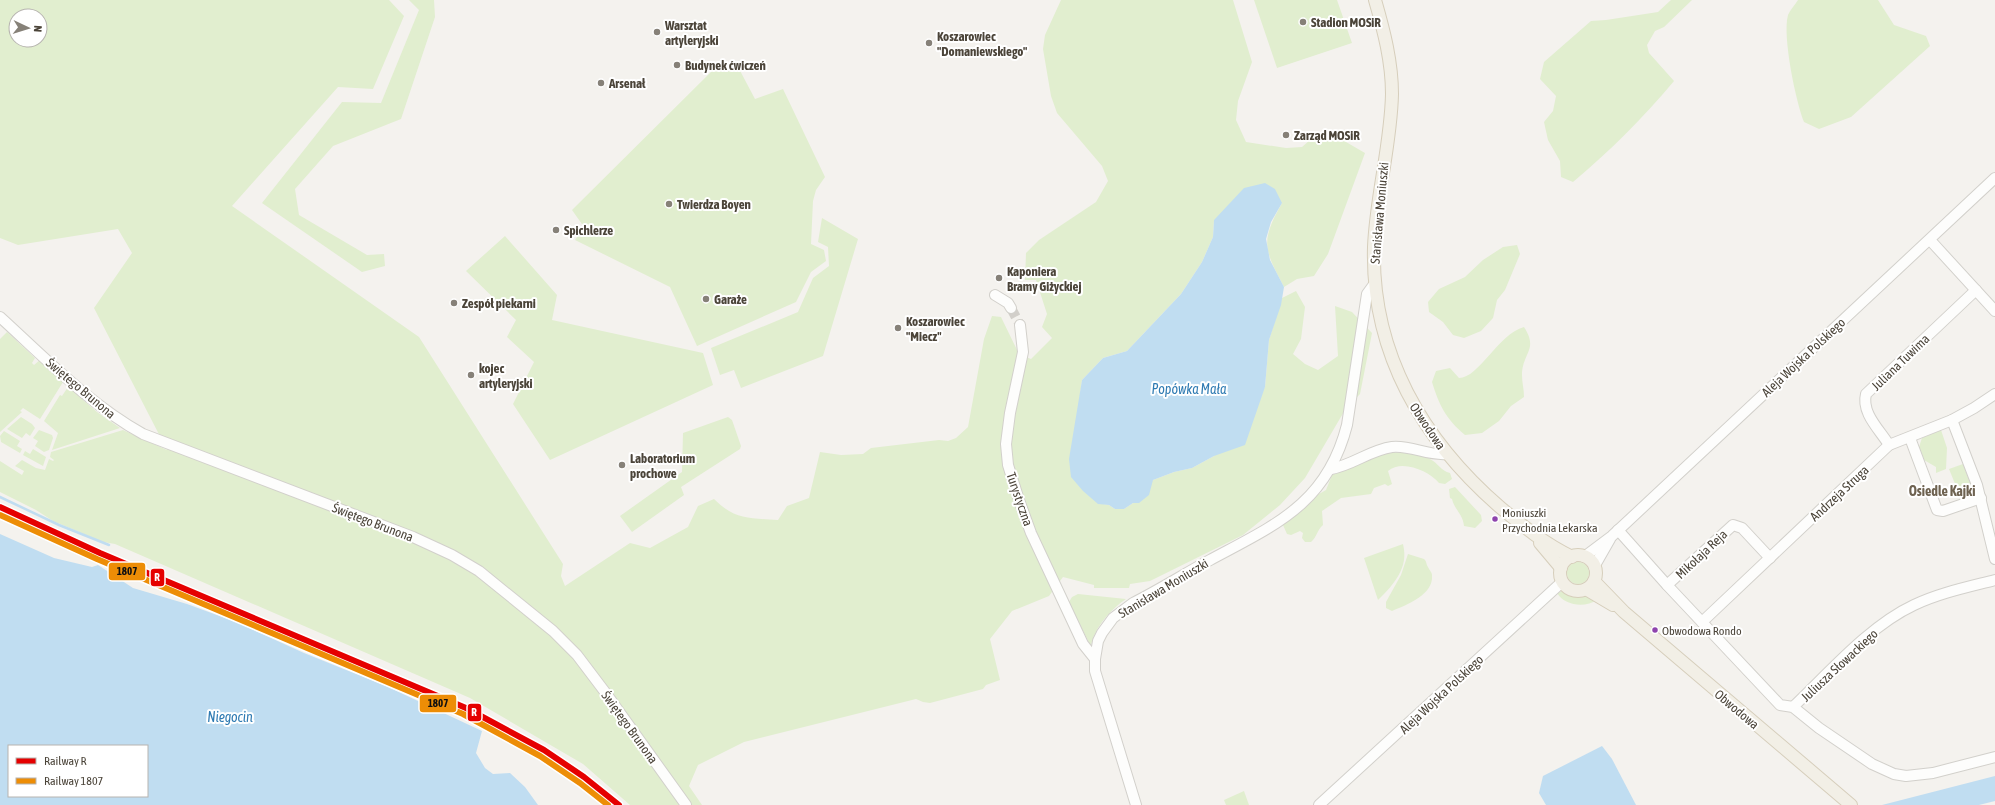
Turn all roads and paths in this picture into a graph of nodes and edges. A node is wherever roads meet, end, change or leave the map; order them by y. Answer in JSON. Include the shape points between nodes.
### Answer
{"nodes":[{"id":1,"x":1375,"y":0,"type":"edge"},
{"id":2,"x":1995,"y":178,"type":"edge"},
{"id":3,"x":1930,"y":240,"type":"junction"},
{"id":4,"x":1375,"y":283,"type":"junction"},
{"id":5,"x":1976,"y":290,"type":"junction"},
{"id":6,"x":995,"y":295,"type":"dead end"},
{"id":7,"x":1011,"y":308,"type":"tunnel mouth"},
{"id":8,"x":1995,"y":311,"type":"edge"},
{"id":9,"x":0,"y":317,"type":"edge"},
{"id":10,"x":1020,"y":325,"type":"tunnel mouth"},
{"id":11,"x":1995,"y":394,"type":"edge"},
{"id":12,"x":1952,"y":420,"type":"junction"},
{"id":13,"x":1910,"y":438,"type":"junction"},
{"id":14,"x":1889,"y":445,"type":"junction"},
{"id":15,"x":1447,"y":454,"type":"junction"},
{"id":16,"x":1331,"y":469,"type":"junction"},
{"id":17,"x":1981,"y":498,"type":"junction"},
{"id":18,"x":1615,"y":533,"type":"junction"},
{"id":19,"x":1535,"y":536,"type":"junction"},
{"id":20,"x":1578,"y":557,"type":"junction"},
{"id":21,"x":1770,"y":558,"type":"junction"},
{"id":22,"x":1995,"y":559,"type":"edge"},
{"id":23,"x":1594,"y":567,"type":"junction"},
{"id":24,"x":1561,"y":568,"type":"junction"},
{"id":25,"x":1995,"y":580,"type":"edge"},
{"id":26,"x":1562,"y":582,"type":"junction"},
{"id":27,"x":1590,"y":585,"type":"junction"},
{"id":28,"x":1667,"y":585,"type":"junction"},
{"id":29,"x":1702,"y":622,"type":"junction"},
{"id":30,"x":1095,"y":659,"type":"junction"},
{"id":31,"x":1793,"y":707,"type":"junction"},
{"id":32,"x":1995,"y":756,"type":"edge"},
{"id":33,"x":1322,"y":804,"type":"edge"},
{"id":34,"x":686,"y":805,"type":"edge"},
{"id":35,"x":1136,"y":805,"type":"edge"},
{"id":36,"x":1851,"y":805,"type":"edge"}],
"edges":[{"from":1,"to":4,"type":"main road","name":"Stanisława Moniuszki","via":[[1389,56],[1392,93],[1377,210]]},
{"from":2,"to":3,"type":"street","name":"Aleja Wojska Polskiego"},
{"from":3,"to":5,"type":"street"},
{"from":3,"to":18,"type":"street","name":"Aleja Wojska Polskiego"},
{"from":4,"to":15,"type":"main road","name":"Obwodowa","via":[[1386,336],[1399,375],[1413,406]]},
{"from":4,"to":16,"type":"street","name":"Stanisława Moniuszki","via":[[1367,294],[1347,425]]},
{"from":5,"to":8,"type":"street"},
{"from":5,"to":14,"type":"street","name":"Juliana Tuwima","via":[[1866,394],[1866,410]]},
{"from":6,"to":7,"type":"street"},
{"from":9,"to":34,"type":"street","name":"Świętego Brunona","via":[[97,404],[143,434],[413,537],[479,571],[525,607],[577,655]]},
{"from":10,"to":30,"type":"street","name":"Turystyczna","via":[[1023,352],[1010,413],[1006,444],[1008,465],[1037,545],[1083,644]]},
{"from":11,"to":12,"type":"street","name":"Andrzeja Struga"},
{"from":12,"to":13,"type":"street","name":"Andrzeja Struga"},
{"from":12,"to":17,"type":"street"},
{"from":13,"to":14,"type":"street","name":"Andrzeja Struga"},
{"from":13,"to":17,"type":"street","via":[[1937,510],[1943,511]]},
{"from":14,"to":21,"type":"street","name":"Andrzeja Struga"},
{"from":15,"to":16,"type":"street","via":[[1438,455],[1411,448],[1392,447],[1371,452],[1343,467]]},
{"from":15,"to":19,"type":"main road","name":"Obwodowa","via":[[1475,485]]},
{"from":16,"to":30,"type":"street","name":"Stanisława Moniuszki","via":[[1306,501],[1262,533],[1118,613],[1098,641]]},
{"from":17,"to":22,"type":"street"},
{"from":18,"to":20,"type":"street","name":"Aleja Wojska Polskiego"},
{"from":18,"to":23,"type":"street","name":"Aleja Wojska Polskiego"},
{"from":18,"to":28,"type":"street"},
{"from":19,"to":20,"type":"main road","name":"Obwodowa"},
{"from":19,"to":24,"type":"main road","name":"Obwodowa"},
{"from":20,"to":23,"type":"main road","via":[[1590,561]]},
{"from":20,"to":24,"type":"main road","via":[[1565,561]]},
{"from":21,"to":28,"type":"street","name":"Mikołaja Reja","via":[[1742,528],[1733,525]]},
{"from":21,"to":29,"type":"street","name":"Andrzeja Struga"},
{"from":23,"to":27,"type":"main road","via":[[1596,574]]},
{"from":24,"to":26,"type":"main road"},
{"from":25,"to":31,"type":"street","name":"Juliusza Słowackiego","via":[[1939,596],[1902,612],[1864,639]]},
{"from":26,"to":27,"type":"main road","via":[[1573,590]]},
{"from":26,"to":33,"type":"street","name":"Aleja Wojska Polskiego"},
{"from":27,"to":36,"type":"main road","name":"Obwodowa"},
{"from":28,"to":29,"type":"street"},
{"from":29,"to":31,"type":"street","via":[[1780,705]]},
{"from":30,"to":35,"type":"street","name":"Stanisława Moniuszki","via":[[1095,671]]},
{"from":31,"to":32,"type":"street","via":[[1866,761],[1894,774],[1933,774]]}]}
